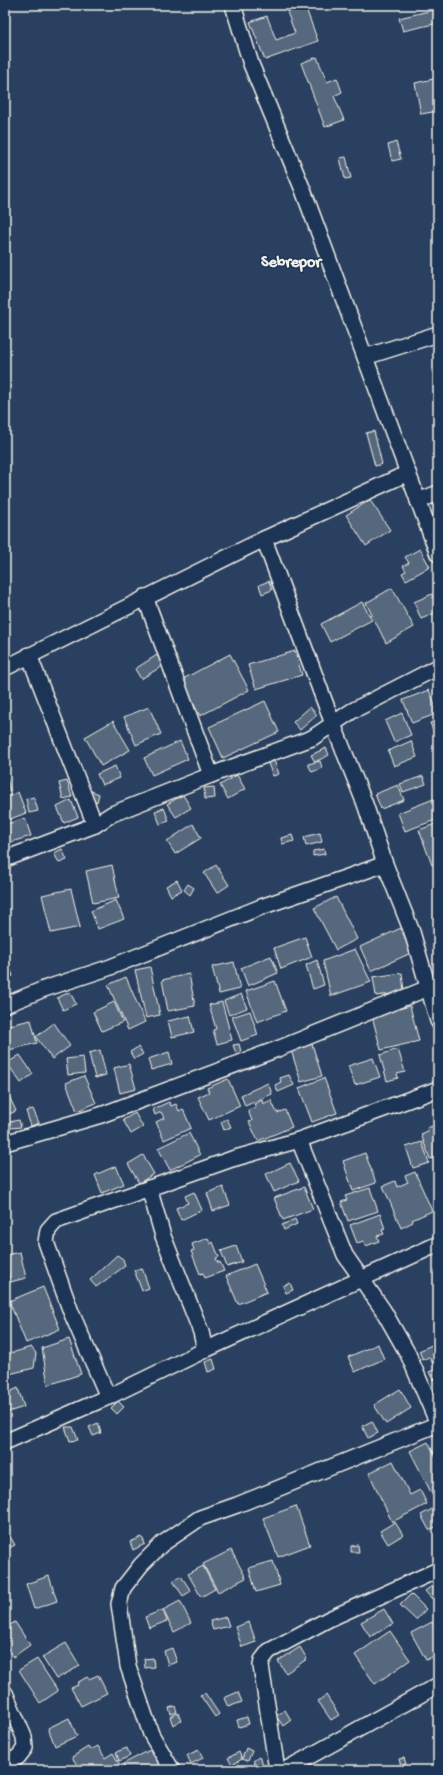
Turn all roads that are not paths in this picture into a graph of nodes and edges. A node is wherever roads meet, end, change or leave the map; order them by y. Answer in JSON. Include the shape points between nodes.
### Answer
{"nodes":[{"id":1,"x":233,"y":5,"type":"edge"},
{"id":2,"x":438,"y":334,"type":"edge"},
{"id":3,"x":365,"y":358,"type":"junction"},
{"id":4,"x":408,"y":473,"type":"junction"},
{"id":5,"x":438,"y":493,"type":"edge"},
{"id":6,"x":418,"y":501,"type":"junction"},
{"id":7,"x":264,"y":539,"type":"junction"},
{"id":8,"x":438,"y":554,"type":"edge"},
{"id":9,"x":145,"y":597,"type":"junction"},
{"id":10,"x":29,"y":656,"type":"junction"},
{"id":11,"x":438,"y":667,"type":"edge"},
{"id":12,"x":5,"y":668,"type":"edge"},
{"id":13,"x":333,"y":724,"type":"junction"},
{"id":14,"x":211,"y":776,"type":"junction"},
{"id":15,"x":95,"y":825,"type":"junction"},
{"id":16,"x":5,"y":859,"type":"edge"},
{"id":17,"x":385,"y":864,"type":"junction"},
{"id":18,"x":428,"y":988,"type":"junction"},
{"id":19,"x":5,"y":1004,"type":"edge"},
{"id":20,"x":438,"y":1021,"type":"edge"},
{"id":21,"x":438,"y":1089,"type":"edge"},
{"id":22,"x":299,"y":1140,"type":"junction"},
{"id":23,"x":5,"y":1143,"type":"edge"},
{"id":24,"x":149,"y":1188,"type":"junction"},
{"id":25,"x":438,"y":1244,"type":"edge"},
{"id":26,"x":362,"y":1280,"type":"junction"},
{"id":27,"x":205,"y":1350,"type":"junction"},
{"id":28,"x":108,"y":1397,"type":"junction"},
{"id":29,"x":438,"y":1424,"type":"edge"},
{"id":30,"x":5,"y":1442,"type":"edge"},
{"id":31,"x":438,"y":1570,"type":"edge"},
{"id":32,"x":438,"y":1685,"type":"edge"},
{"id":33,"x":5,"y":1693,"type":"edge"},
{"id":34,"x":5,"y":1764,"type":"edge"},
{"id":35,"x":172,"y":1770,"type":"edge"},
{"id":36,"x":278,"y":1770,"type":"edge"},
{"id":37,"x":285,"y":1770,"type":"edge"}],
"edges":[{"from":1,"to":3,"type":"street","via":[[251,64]]},
{"from":2,"to":3,"type":"street"},
{"from":3,"to":4,"type":"street"},
{"from":4,"to":6,"type":"street"},
{"from":4,"to":7,"type":"street"},
{"from":5,"to":6,"type":"street"},
{"from":6,"to":8,"type":"street"},
{"from":7,"to":9,"type":"street"},
{"from":7,"to":13,"type":"street"},
{"from":9,"to":10,"type":"street"},
{"from":9,"to":14,"type":"street"},
{"from":10,"to":12,"type":"street"},
{"from":10,"to":15,"type":"street"},
{"from":11,"to":13,"type":"street","via":[[352,711]]},
{"from":13,"to":14,"type":"street","via":[[299,744]]},
{"from":13,"to":17,"type":"street","via":[[366,804]]},
{"from":14,"to":15,"type":"street","via":[[112,814]]},
{"from":15,"to":16,"type":"street"},
{"from":17,"to":18,"type":"street","via":[[412,932]]},
{"from":17,"to":19,"type":"street","via":[[262,907],[108,968]]},
{"from":18,"to":20,"type":"street"},
{"from":18,"to":23,"type":"street","via":[[280,1048],[100,1115]]},
{"from":21,"to":22,"type":"street"},
{"from":22,"to":24,"type":"street","via":[[232,1159]]},
{"from":22,"to":26,"type":"street","via":[[345,1255]]},
{"from":24,"to":27,"type":"street","via":[[163,1236]]},
{"from":24,"to":28,"type":"street","via":[[56,1221],[48,1230],[46,1242],[71,1312]]},
{"from":25,"to":26,"type":"street"},
{"from":26,"to":27,"type":"street"},
{"from":26,"to":29,"type":"street","via":[[408,1354]]},
{"from":27,"to":28,"type":"street"},
{"from":28,"to":30,"type":"street"},
{"from":29,"to":35,"type":"street","via":[[244,1503],[200,1518],[162,1544],[123,1588],[119,1604],[128,1666],[151,1734]]},
{"from":31,"to":36,"type":"street","via":[[329,1619],[269,1651],[261,1666]]},
{"from":32,"to":37,"type":"street"},
{"from":33,"to":34,"type":"street","via":[[24,1737],[25,1748],[18,1757]]}]}
